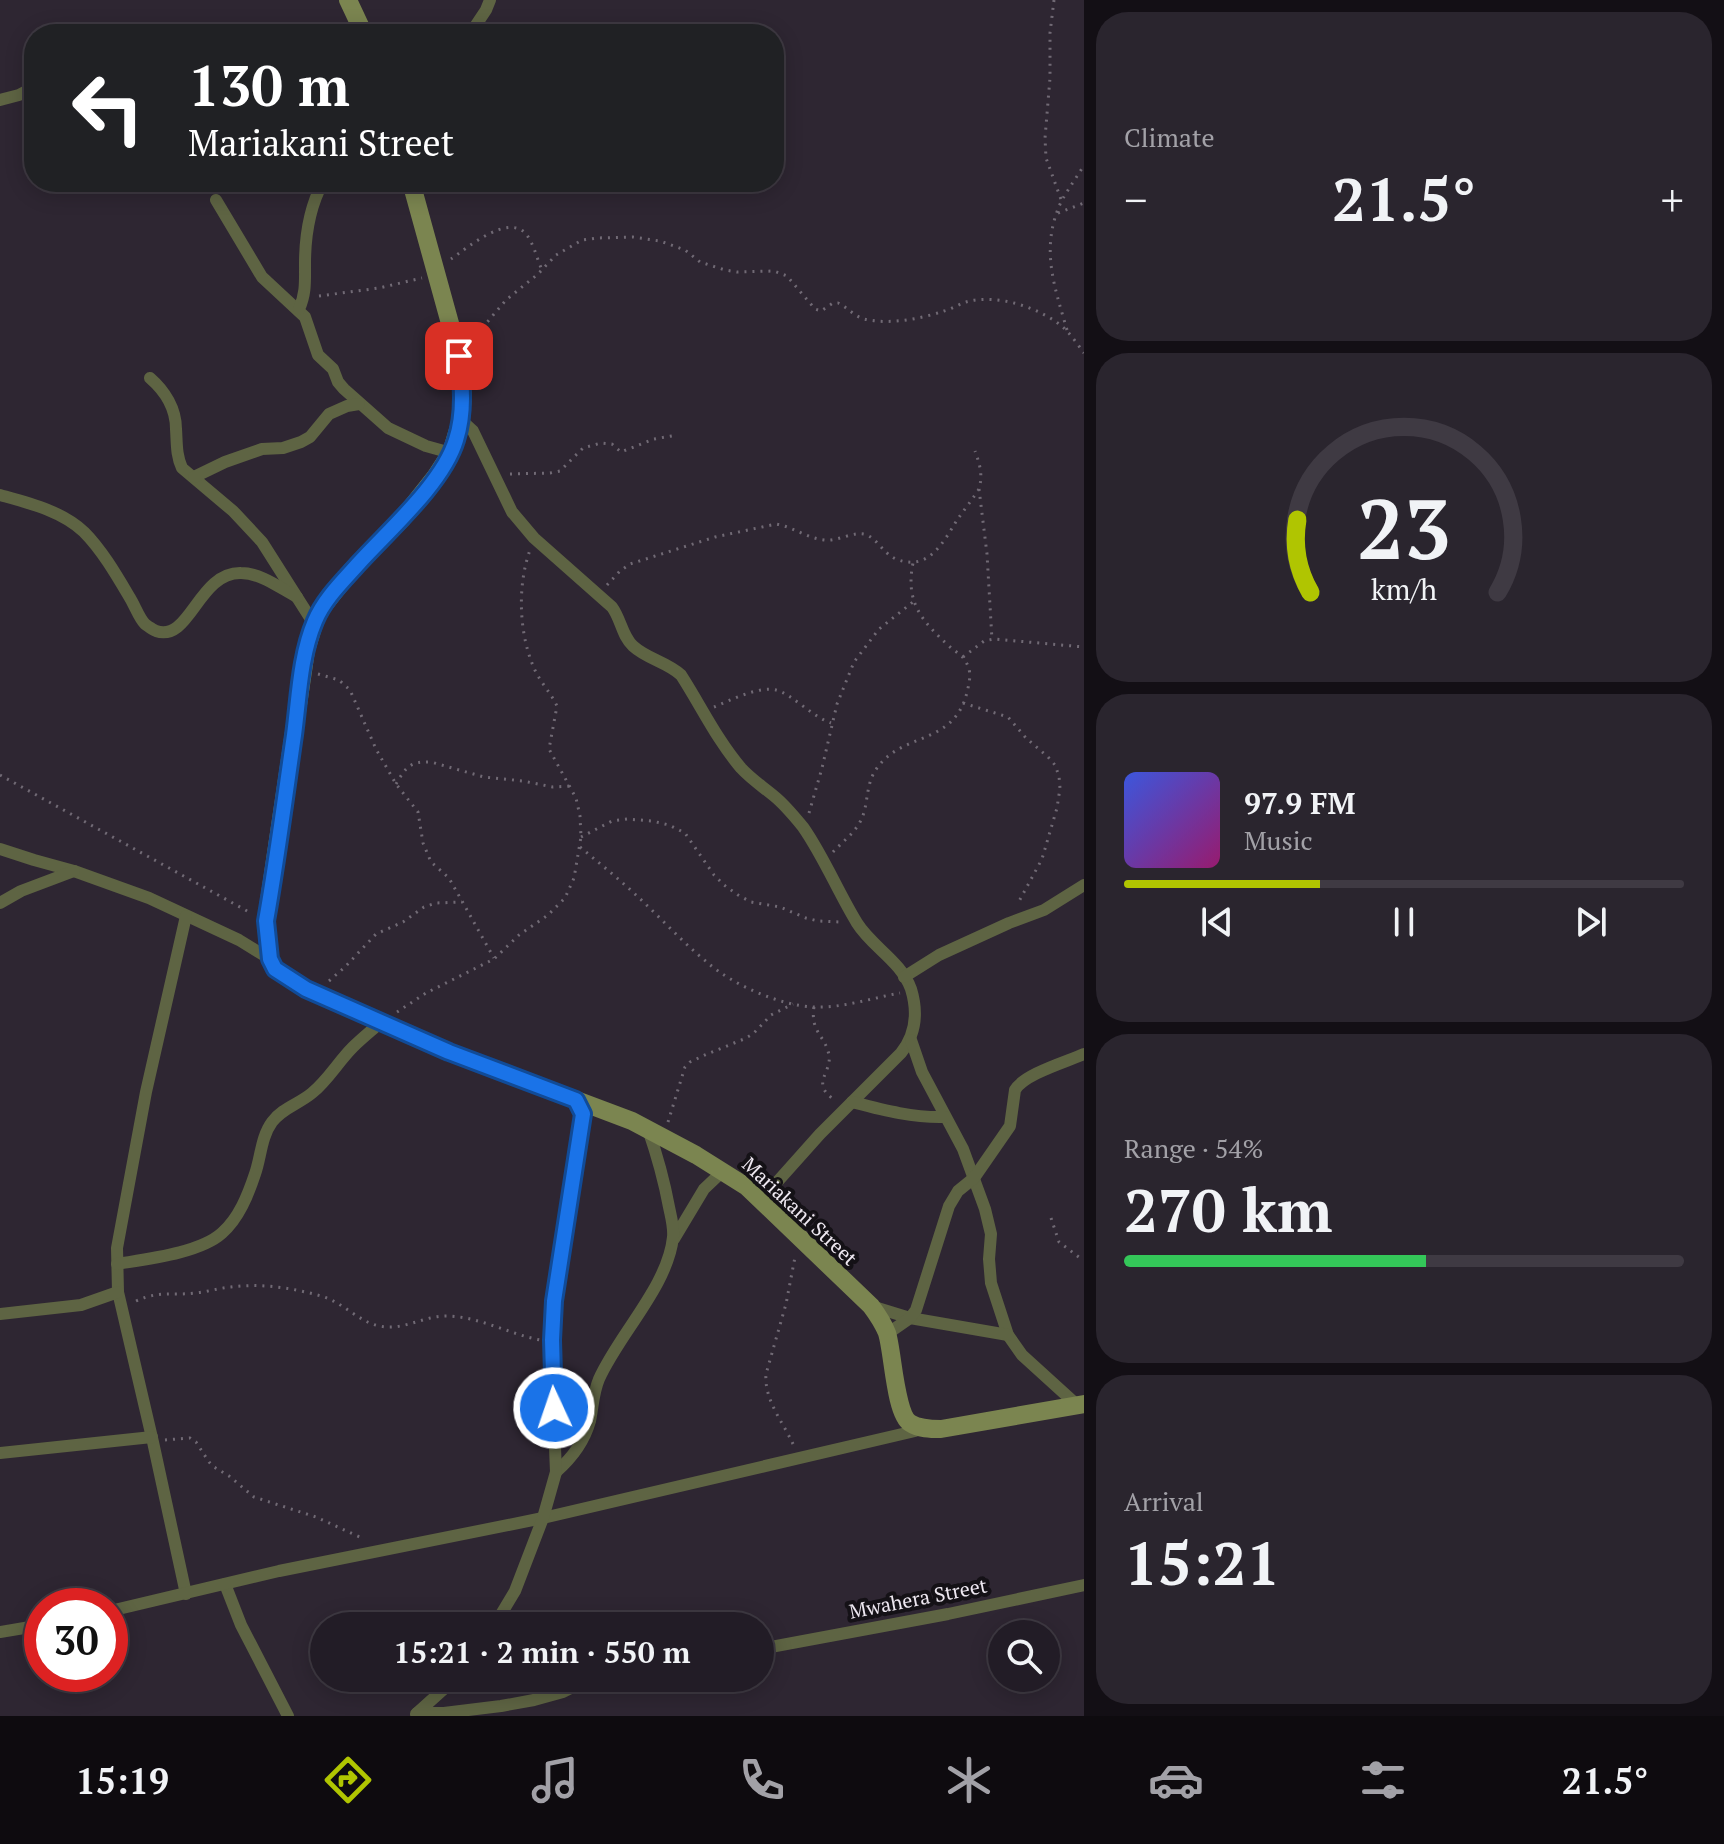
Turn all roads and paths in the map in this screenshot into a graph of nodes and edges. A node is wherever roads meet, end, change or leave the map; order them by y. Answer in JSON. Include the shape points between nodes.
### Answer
{"nodes":[{"id":1,"x":348,"y":0,"type":"edge"},
{"id":2,"x":490,"y":0,"type":"edge"},
{"id":3,"x":1054,"y":0,"type":"edge"},
{"id":4,"x":359,"y":24,"type":"edge"},
{"id":5,"x":477,"y":24,"type":"edge"},
{"id":6,"x":24,"y":92,"type":"edge"},
{"id":7,"x":0,"y":100,"type":"edge"},
{"id":8,"x":1084,"y":165,"type":"edge"},
{"id":9,"x":317,"y":192,"type":"edge"},
{"id":10,"x":414,"y":192,"type":"edge"},
{"id":11,"x":216,"y":200,"type":"dead end"},
{"id":12,"x":1062,"y":202,"type":"junction"},
{"id":13,"x":1084,"y":203,"type":"edge"},
{"id":14,"x":1058,"y":213,"type":"junction"},
{"id":15,"x":542,"y":270,"type":"junction"},
{"id":16,"x":435,"y":272,"type":"junction"},
{"id":17,"x":301,"y":304,"type":"junction"},
{"id":18,"x":1067,"y":331,"type":"junction"},
{"id":19,"x":1084,"y":353,"type":"edge"},
{"id":20,"x":459,"y":356,"type":"junction"},
{"id":21,"x":150,"y":378,"type":"dead end"},
{"id":22,"x":359,"y":404,"type":"junction"},
{"id":23,"x":461,"y":420,"type":"junction"},
{"id":24,"x":677,"y":435,"type":"dead end"},
{"id":25,"x":975,"y":451,"type":"dead end"},
{"id":26,"x":451,"y":453,"type":"junction"},
{"id":27,"x":494,"y":473,"type":"junction"},
{"id":28,"x":194,"y":477,"type":"junction"},
{"id":29,"x":979,"y":489,"type":"junction"},
{"id":30,"x":0,"y":495,"type":"edge"},
{"id":31,"x":534,"y":538,"type":"junction"},
{"id":32,"x":913,"y":563,"type":"junction"},
{"id":33,"x":600,"y":595,"type":"junction"},
{"id":34,"x":297,"y":597,"type":"junction"},
{"id":35,"x":913,"y":602,"type":"junction"},
{"id":36,"x":314,"y":624,"type":"junction"},
{"id":37,"x":992,"y":640,"type":"junction"},
{"id":38,"x":1084,"y":647,"type":"edge"},
{"id":39,"x":963,"y":657,"type":"junction"},
{"id":40,"x":303,"y":671,"type":"junction"},
{"id":41,"x":963,"y":703,"type":"junction"},
{"id":42,"x":699,"y":707,"type":"junction"},
{"id":43,"x":832,"y":723,"type":"junction"},
{"id":44,"x":0,"y":775,"type":"edge"},
{"id":45,"x":396,"y":784,"type":"junction"},
{"id":46,"x":570,"y":786,"type":"junction"},
{"id":47,"x":803,"y":827,"type":"junction"},
{"id":48,"x":581,"y":837,"type":"junction"},
{"id":49,"x":579,"y":847,"type":"junction"},
{"id":50,"x":0,"y":849,"type":"edge"},
{"id":51,"x":824,"y":861,"type":"junction"},
{"id":52,"x":74,"y":871,"type":"junction"},
{"id":53,"x":1084,"y":885,"type":"edge"},
{"id":54,"x":463,"y":902,"type":"junction"},
{"id":55,"x":0,"y":903,"type":"edge"},
{"id":56,"x":186,"y":916,"type":"junction"},
{"id":57,"x":266,"y":921,"type":"junction"},
{"id":58,"x":857,"y":922,"type":"junction"},
{"id":59,"x":1009,"y":923,"type":"junction"},
{"id":60,"x":270,"y":959,"type":"junction"},
{"id":61,"x":494,"y":959,"type":"junction"},
{"id":62,"x":904,"y":977,"type":"junction"},
{"id":63,"x":911,"y":990,"type":"junction"},
{"id":64,"x":313,"y":992,"type":"junction"},
{"id":65,"x":793,"y":1004,"type":"junction"},
{"id":66,"x":814,"y":1007,"type":"junction"},
{"id":67,"x":380,"y":1023,"type":"junction"},
{"id":68,"x":911,"y":1040,"type":"junction"},
{"id":69,"x":1084,"y":1054,"type":"edge"},
{"id":70,"x":576,"y":1100,"type":"junction"},
{"id":71,"x":850,"y":1104,"type":"junction"},
{"id":72,"x":945,"y":1117,"type":"junction"},
{"id":73,"x":656,"y":1134,"type":"junction"},
{"id":74,"x":723,"y":1171,"type":"junction"},
{"id":75,"x":974,"y":1178,"type":"junction"},
{"id":76,"x":761,"y":1200,"type":"junction"},
{"id":77,"x":1051,"y":1218,"type":"dead end"},
{"id":78,"x":798,"y":1236,"type":"junction"},
{"id":79,"x":673,"y":1241,"type":"junction"},
{"id":80,"x":1084,"y":1259,"type":"edge"},
{"id":81,"x":117,"y":1264,"type":"junction"},
{"id":82,"x":118,"y":1292,"type":"junction"},
{"id":83,"x":871,"y":1306,"type":"junction"},
{"id":84,"x":121,"y":1308,"type":"junction"},
{"id":85,"x":0,"y":1314,"type":"edge"},
{"id":86,"x":910,"y":1318,"type":"junction"},
{"id":87,"x":887,"y":1334,"type":"junction"},
{"id":88,"x":1008,"y":1335,"type":"junction"},
{"id":89,"x":552,"y":1340,"type":"junction"},
{"id":90,"x":1080,"y":1404,"type":"edge"},
{"id":91,"x":921,"y":1428,"type":"junction"},
{"id":92,"x":153,"y":1440,"type":"junction"},
{"id":93,"x":0,"y":1453,"type":"edge"},
{"id":94,"x":800,"y":1458,"type":"junction"},
{"id":95,"x":556,"y":1472,"type":"junction"},
{"id":96,"x":543,"y":1518,"type":"junction"},
{"id":97,"x":386,"y":1549,"type":"junction"},
{"id":98,"x":225,"y":1584,"type":"junction"},
{"id":99,"x":1084,"y":1585,"type":"edge"},
{"id":100,"x":186,"y":1594,"type":"junction"},
{"id":101,"x":128,"y":1607,"type":"edge"},
{"id":102,"x":502,"y":1612,"type":"edge"},
{"id":103,"x":24,"y":1628,"type":"edge"},
{"id":104,"x":0,"y":1632,"type":"edge"},
{"id":105,"x":774,"y":1646,"type":"edge"},
{"id":106,"x":440,"y":1692,"type":"edge"},
{"id":107,"x":563,"y":1692,"type":"edge"},
{"id":108,"x":415,"y":1715,"type":"edge"},
{"id":109,"x":288,"y":1716,"type":"edge"}],
"edges":[{"from":1,"to":4,"type":"street"},
{"from":2,"to":5,"type":"street"},
{"from":3,"to":12,"type":"path","via":[[1045,138],[1046,158]]},
{"from":6,"to":7,"type":"street"},
{"from":8,"to":12,"type":"path"},
{"from":9,"to":17,"type":"street","via":[[309,215]]},
{"from":10,"to":16,"type":"street"},
{"from":11,"to":17,"type":"street","via":[[262,277]]},
{"from":12,"to":14,"type":"path"},
{"from":13,"to":14,"type":"path"},
{"from":14,"to":18,"type":"path","via":[[1049,254]]},
{"from":15,"to":16,"type":"path","via":[[527,236],[510,228],[488,234]]},
{"from":15,"to":18,"type":"path","via":[[582,240],[633,237],[678,247],[725,270],[787,276],[821,311],[838,303],[858,317],[892,321],[928,316],[966,302],[997,300],[1038,312]]},
{"from":15,"to":20,"type":"path","via":[[506,300]]},
{"from":16,"to":17,"type":"path"},
{"from":16,"to":20,"type":"street"},
{"from":17,"to":22,"type":"street","via":[[318,355]]},
{"from":18,"to":19,"type":"path"},
{"from":20,"to":23,"type":"street"},
{"from":21,"to":28,"type":"street","via":[[172,408],[178,459]]},
{"from":22,"to":26,"type":"street","via":[[401,435]]},
{"from":22,"to":28,"type":"street","via":[[329,414],[301,442],[262,449]]},
{"from":23,"to":26,"type":"street"},
{"from":23,"to":27,"type":"street","via":[[473,431]]},
{"from":24,"to":27,"type":"path","via":[[625,451],[608,442],[583,448],[560,471]]},
{"from":25,"to":29,"type":"path","via":[[981,469]]},
{"from":26,"to":36,"type":"street","via":[[402,519],[336,589]]},
{"from":27,"to":31,"type":"street","via":[[512,512]]},
{"from":28,"to":34,"type":"street","via":[[262,542]]},
{"from":29,"to":32,"type":"path","via":[[944,543]]},
{"from":29,"to":37,"type":"path"},
{"from":30,"to":34,"type":"street","via":[[54,513],[83,532],[155,631],[177,629],[212,584],[226,575],[255,575]]},
{"from":31,"to":33,"type":"street"},
{"from":31,"to":46,"type":"path","via":[[523,577],[526,645],[557,706],[549,749]]},
{"from":32,"to":33,"type":"path","via":[[890,556],[869,536],[823,540],[776,524],[630,564]]},
{"from":32,"to":35,"type":"path"},
{"from":33,"to":42,"type":"street","via":[[634,648],[674,668]]},
{"from":34,"to":36,"type":"street"},
{"from":35,"to":39,"type":"path"},
{"from":35,"to":43,"type":"path","via":[[864,646],[844,683]]},
{"from":36,"to":40,"type":"street"},
{"from":37,"to":38,"type":"path"},
{"from":37,"to":39,"type":"path"},
{"from":39,"to":41,"type":"path","via":[[970,678]]},
{"from":40,"to":45,"type":"path","via":[[346,684]]},
{"from":40,"to":57,"type":"street"},
{"from":41,"to":51,"type":"path","via":[[949,725],[885,758],[874,771],[861,821]]},
{"from":41,"to":59,"type":"path","via":[[1008,717],[1055,765],[1059,776],[1057,808],[1042,859]]},
{"from":42,"to":43,"type":"path","via":[[775,690]]},
{"from":42,"to":47,"type":"street","via":[[742,769]]},
{"from":43,"to":47,"type":"path"},
{"from":44,"to":57,"type":"path"},
{"from":45,"to":46,"type":"path","via":[[410,765],[431,762],[484,777]]},
{"from":45,"to":54,"type":"path","via":[[418,812],[431,862],[449,878]]},
{"from":46,"to":48,"type":"path","via":[[579,807]]},
{"from":47,"to":51,"type":"street"},
{"from":48,"to":49,"type":"path"},
{"from":48,"to":58,"type":"path","via":[[612,821],[669,825],[685,833],[724,885],[751,902],[818,921]]},
{"from":49,"to":61,"type":"path","via":[[565,898]]},
{"from":49,"to":65,"type":"path","via":[[708,964]]},
{"from":50,"to":52,"type":"street"},
{"from":51,"to":58,"type":"street"},
{"from":52,"to":55,"type":"street"},
{"from":52,"to":56,"type":"street"},
{"from":53,"to":59,"type":"street","via":[[1044,910]]},
{"from":54,"to":61,"type":"path"},
{"from":54,"to":64,"type":"path","via":[[424,907],[376,934]]},
{"from":56,"to":60,"type":"street"},
{"from":56,"to":81,"type":"street","via":[[139,1126]]},
{"from":57,"to":60,"type":"street"},
{"from":58,"to":62,"type":"street"},
{"from":59,"to":62,"type":"street"},
{"from":60,"to":64,"type":"street","name":"Mariakani Street","via":[[275,969]]},
{"from":61,"to":67,"type":"path"},
{"from":62,"to":63,"type":"street"},
{"from":63,"to":66,"type":"path"},
{"from":63,"to":68,"type":"street"},
{"from":64,"to":67,"type":"street","name":"Mariakani Street"},
{"from":65,"to":66,"type":"path"},
{"from":65,"to":73,"type":"path","via":[[771,1015],[753,1034],[690,1062]]},
{"from":66,"to":71,"type":"path","via":[[813,1022],[829,1056],[824,1089],[834,1101]]},
{"from":67,"to":70,"type":"street","name":"Mariakani Street"},
{"from":67,"to":81,"type":"street","via":[[312,1093],[270,1124],[248,1195],[223,1232],[169,1255]]},
{"from":68,"to":71,"type":"street"},
{"from":68,"to":72,"type":"street"},
{"from":69,"to":75,"type":"street","via":[[1018,1084],[1010,1126]]},
{"from":70,"to":73,"type":"street","name":"Mariakani Street"},
{"from":70,"to":89,"type":"street","via":[[583,1114],[582,1129]]},
{"from":71,"to":72,"type":"street"},
{"from":71,"to":76,"type":"street"},
{"from":72,"to":75,"type":"street"},
{"from":73,"to":74,"type":"street","name":"Mariakani Street"},
{"from":73,"to":79,"type":"street"},
{"from":74,"to":76,"type":"street","name":"Mariakani Street"},
{"from":74,"to":79,"type":"street","via":[[704,1189]]},
{"from":75,"to":86,"type":"street","via":[[949,1206]]},
{"from":75,"to":88,"type":"street","via":[[991,1234],[991,1283]]},
{"from":76,"to":78,"type":"street","name":"Mariakani Street"},
{"from":77,"to":80,"type":"path","via":[[1059,1242]]},
{"from":78,"to":83,"type":"street","name":"Mariakani Street"},
{"from":78,"to":94,"type":"path","via":[[766,1385]]},
{"from":79,"to":95,"type":"street","via":[[662,1272],[600,1378],[579,1447]]},
{"from":81,"to":82,"type":"street"},
{"from":82,"to":84,"type":"street"},
{"from":82,"to":85,"type":"street","via":[[81,1305]]},
{"from":83,"to":86,"type":"street"},
{"from":83,"to":87,"type":"street","name":"Mariakani Street"},
{"from":84,"to":89,"type":"path","via":[[162,1292],[267,1285],[336,1301],[380,1326],[397,1328],[447,1316]]},
{"from":84,"to":92,"type":"street"},
{"from":86,"to":87,"type":"street"},
{"from":86,"to":88,"type":"street"},
{"from":87,"to":91,"type":"street","name":"Mariakani Street","via":[[901,1406],[906,1419]]},
{"from":88,"to":90,"type":"street","via":[[1022,1355]]},
{"from":89,"to":95,"type":"street"},
{"from":90,"to":91,"type":"street","via":[[976,1424]]},
{"from":91,"to":94,"type":"street"},
{"from":92,"to":93,"type":"street"},
{"from":92,"to":97,"type":"path","via":[[190,1438],[209,1462],[254,1497],[316,1517]]},
{"from":92,"to":100,"type":"street"},
{"from":94,"to":96,"type":"street"},
{"from":95,"to":96,"type":"street"},
{"from":96,"to":97,"type":"street"},
{"from":96,"to":102,"type":"street"},
{"from":97,"to":98,"type":"street"},
{"from":98,"to":100,"type":"street"},
{"from":98,"to":109,"type":"street"},
{"from":99,"to":105,"type":"street","name":"Mwahera Street"},
{"from":100,"to":101,"type":"street"},
{"from":103,"to":104,"type":"street"},
{"from":106,"to":108,"type":"street"},
{"from":107,"to":108,"type":"street","via":[[501,1706]]}]}
